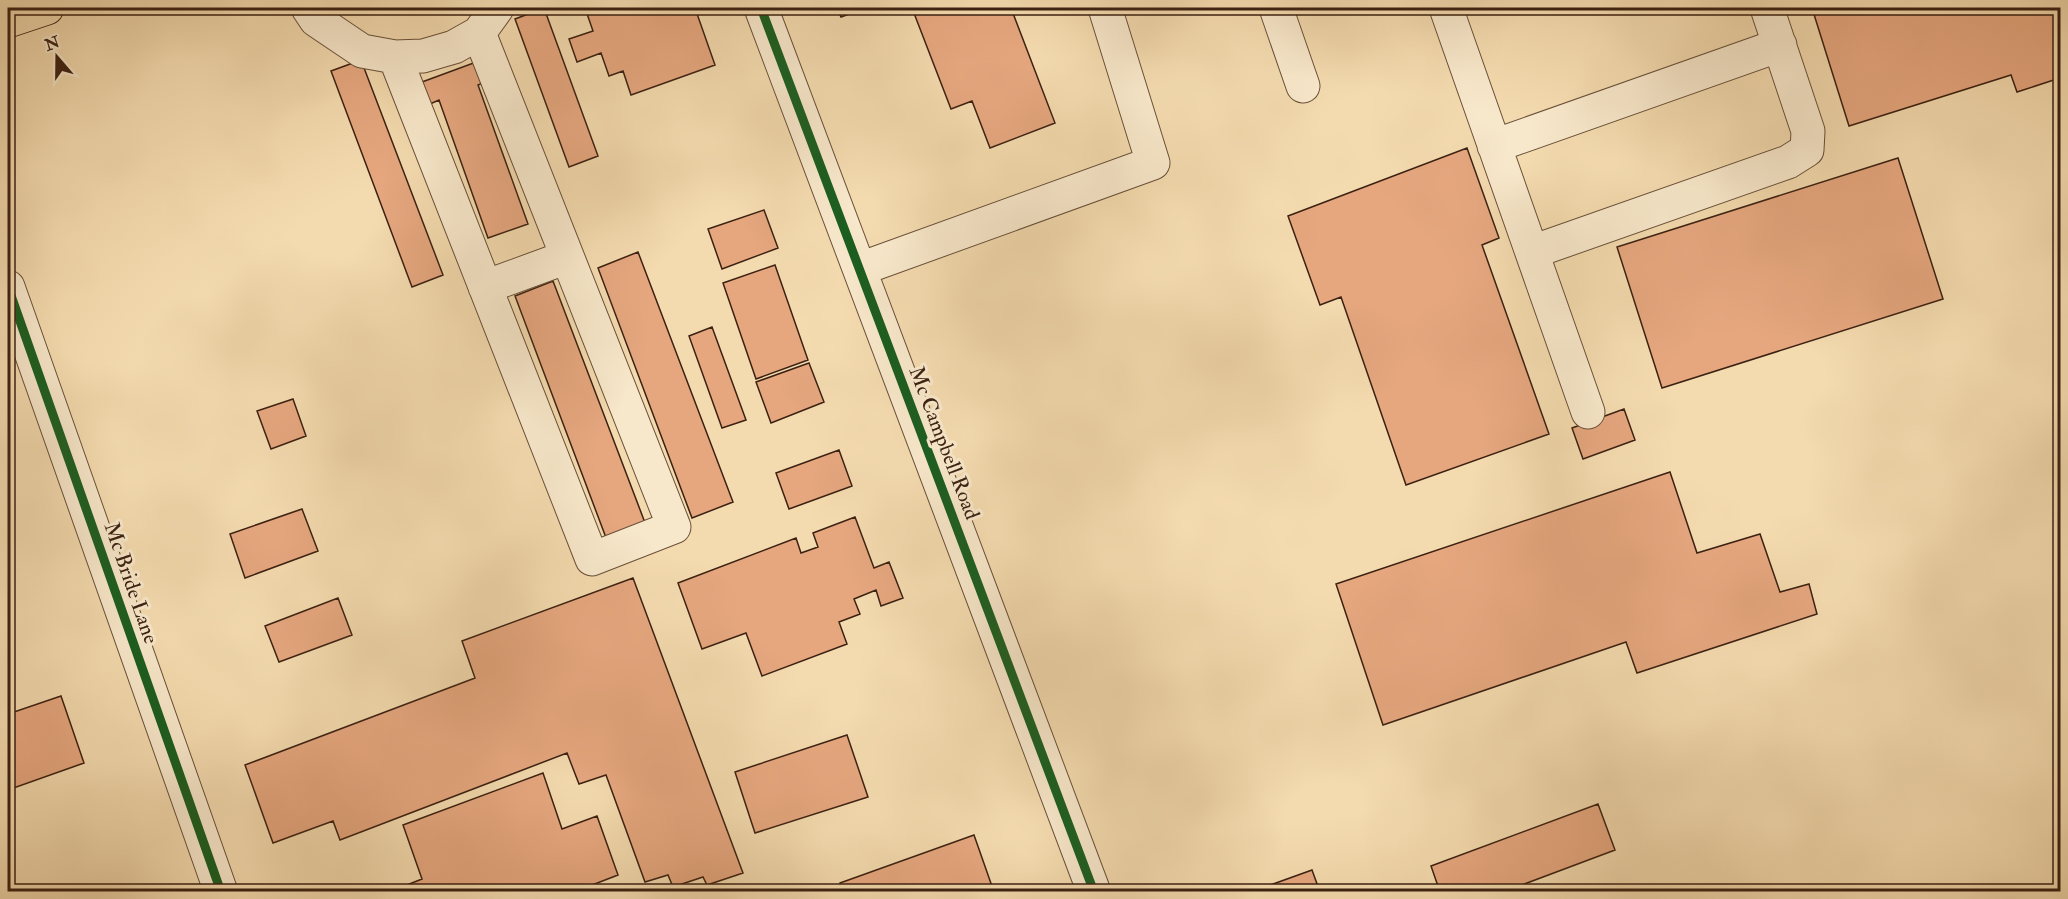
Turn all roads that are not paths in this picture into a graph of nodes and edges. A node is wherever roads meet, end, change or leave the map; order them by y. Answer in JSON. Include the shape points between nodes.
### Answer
{"nodes":[{"id":1,"x":47,"y":8,"type":"edge"},
{"id":2,"x":308,"y":8,"type":"edge"},
{"id":3,"x":760,"y":8,"type":"edge"},
{"id":4,"x":1105,"y":8,"type":"edge"},
{"id":5,"x":1276,"y":8,"type":"edge"},
{"id":6,"x":1446,"y":8,"type":"edge"},
{"id":7,"x":1767,"y":8,"type":"edge"},
{"id":8,"x":488,"y":20,"type":"edge"},
{"id":9,"x":8,"y":21,"type":"edge"},
{"id":10,"x":1780,"y":45,"type":"junction"},
{"id":11,"x":395,"y":57,"type":"junction"},
{"id":12,"x":1304,"y":86,"type":"dead end"},
{"id":13,"x":1494,"y":146,"type":"junction"},
{"id":14,"x":1532,"y":252,"type":"junction"},
{"id":15,"x":567,"y":257,"type":"junction"},
{"id":16,"x":860,"y":270,"type":"junction"},
{"id":17,"x":8,"y":287,"type":"edge"},
{"id":18,"x":485,"y":287,"type":"junction"},
{"id":19,"x":1588,"y":412,"type":"dead end"},
{"id":20,"x":221,"y":891,"type":"edge"},
{"id":21,"x":1094,"y":891,"type":"edge"}],
"edges":[{"from":1,"to":9,"type":"main road"},
{"from":2,"to":11,"type":"street","via":[[316,20],[362,51]]},
{"from":3,"to":16,"type":"street","name":"Mc Campbell Road"},
{"from":4,"to":16,"type":"street","via":[[1153,163]]},
{"from":5,"to":12,"type":"street"},
{"from":6,"to":13,"type":"street"},
{"from":7,"to":10,"type":"street"},
{"from":8,"to":11,"type":"street","via":[[454,47],[423,56]]},
{"from":8,"to":15,"type":"street"},
{"from":10,"to":13,"type":"street"},
{"from":10,"to":14,"type":"street","via":[[1808,131],[1807,150],[1788,162]]},
{"from":11,"to":18,"type":"street"},
{"from":13,"to":14,"type":"street"},
{"from":14,"to":19,"type":"street"},
{"from":15,"to":18,"type":"street"},
{"from":15,"to":18,"type":"street","via":[[674,527],[592,559]]},
{"from":16,"to":21,"type":"street","name":"Mc Campbell Road"},
{"from":17,"to":20,"type":"street","name":"Mc Bride Lane"}]}
